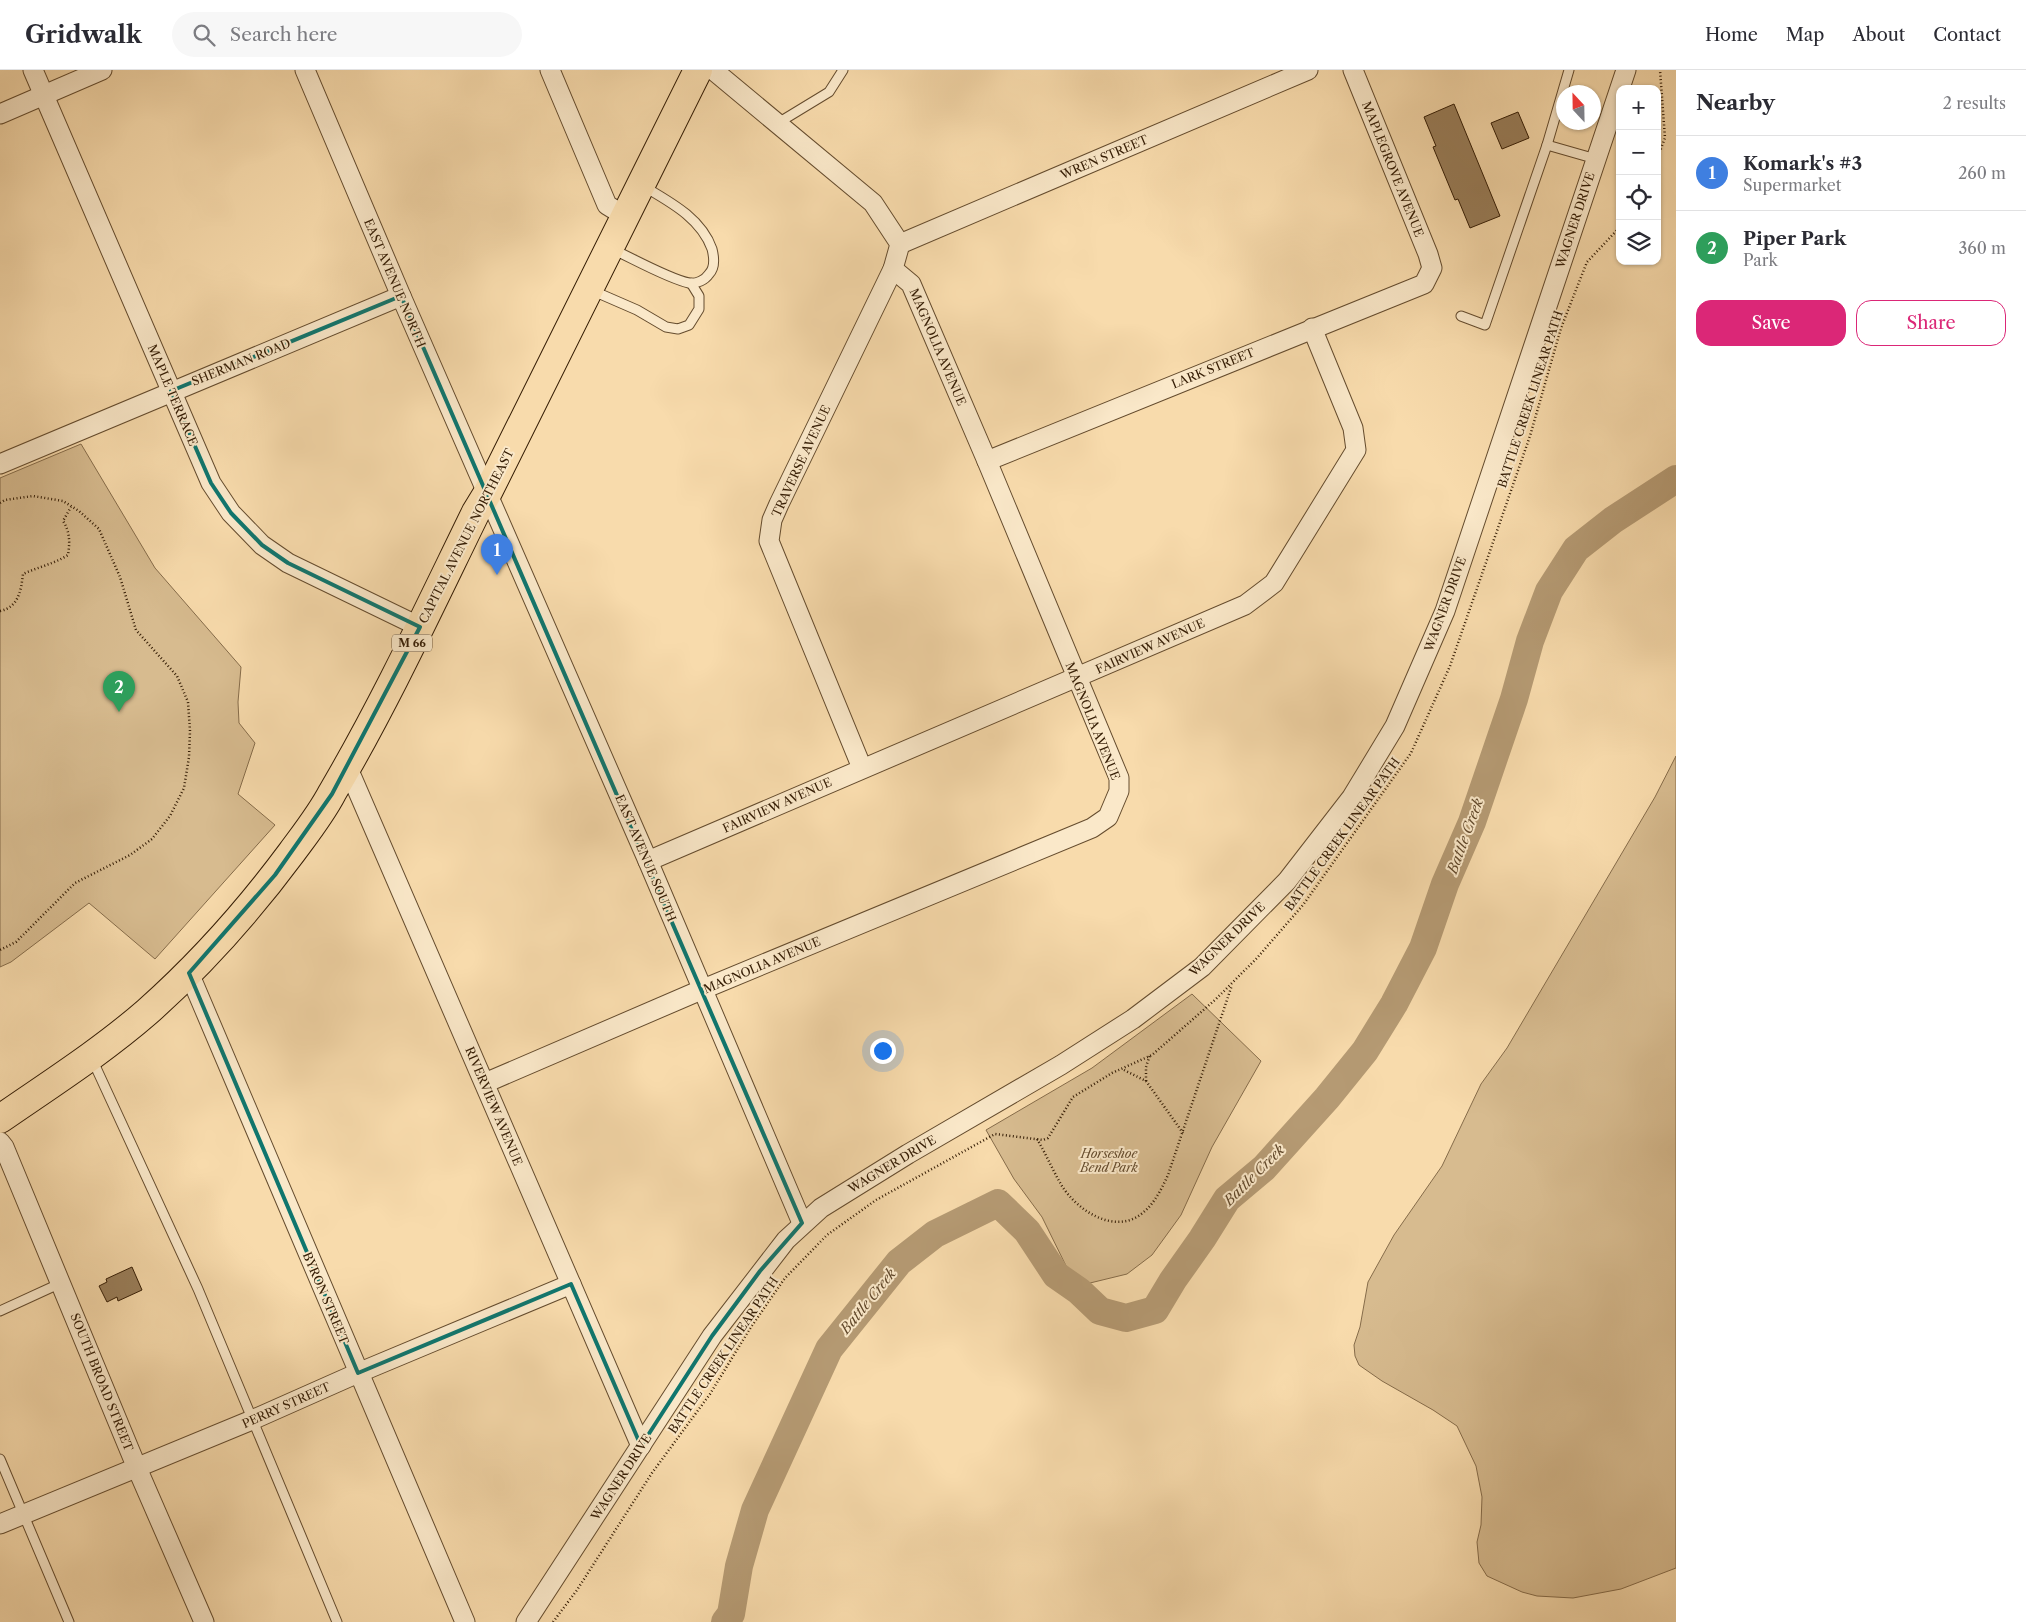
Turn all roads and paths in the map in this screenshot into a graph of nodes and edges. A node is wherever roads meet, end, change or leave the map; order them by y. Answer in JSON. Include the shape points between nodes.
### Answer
{"nodes":[{"id":1,"x":32,"y":70,"type":"edge"},
{"id":2,"x":102,"y":70,"type":"edge"},
{"id":3,"x":306,"y":70,"type":"edge"},
{"id":4,"x":550,"y":70,"type":"edge"},
{"id":5,"x":698,"y":70,"type":"edge"},
{"id":6,"x":713,"y":70,"type":"edge"},
{"id":7,"x":843,"y":70,"type":"edge"},
{"id":8,"x":1308,"y":70,"type":"edge"},
{"id":9,"x":1353,"y":70,"type":"edge"},
{"id":10,"x":1569,"y":70,"type":"edge"},
{"id":11,"x":1626,"y":70,"type":"edge"},
{"id":12,"x":1660,"y":70,"type":"edge"},
{"id":13,"x":43,"y":95,"type":"junction"},
{"id":14,"x":0,"y":114,"type":"edge"},
{"id":15,"x":778,"y":123,"type":"junction"},
{"id":16,"x":1547,"y":145,"type":"junction"},
{"id":17,"x":1661,"y":148,"type":"edge"},
{"id":18,"x":1596,"y":159,"type":"junction"},
{"id":19,"x":641,"y":185,"type":"junction"},
{"id":20,"x":625,"y":216,"type":"junction"},
{"id":21,"x":1616,"y":231,"type":"edge"},
{"id":22,"x":900,"y":244,"type":"junction"},
{"id":23,"x":610,"y":248,"type":"junction"},
{"id":24,"x":1432,"y":268,"type":"joint"},
{"id":25,"x":893,"y":269,"type":"junction"},
{"id":26,"x":691,"y":283,"type":"junction"},
{"id":27,"x":589,"y":289,"type":"junction"},
{"id":28,"x":401,"y":296,"type":"junction"},
{"id":29,"x":1461,"y":316,"type":"dead end"},
{"id":30,"x":1312,"y":328,"type":"junction"},
{"id":31,"x":171,"y":391,"type":"junction"},
{"id":32,"x":987,"y":461,"type":"junction"},
{"id":33,"x":0,"y":464,"type":"edge"},
{"id":34,"x":487,"y":494,"type":"junction"},
{"id":35,"x":0,"y":502,"type":"edge"},
{"id":36,"x":71,"y":506,"type":"junction"},
{"id":37,"x":0,"y":611,"type":"edge"},
{"id":38,"x":420,"y":627,"type":"junction"},
{"id":39,"x":1076,"y":678,"type":"junction"},
{"id":40,"x":347,"y":766,"type":"junction"},
{"id":41,"x":862,"y":768,"type":"junction"},
{"id":42,"x":648,"y":862,"type":"junction"},
{"id":43,"x":0,"y":950,"type":"edge"},
{"id":44,"x":189,"y":973,"type":"junction"},
{"id":45,"x":1232,"y":982,"type":"junction"},
{"id":46,"x":701,"y":990,"type":"junction"},
{"id":47,"x":1150,"y":1055,"type":"junction"},
{"id":48,"x":91,"y":1056,"type":"junction"},
{"id":49,"x":1122,"y":1069,"type":"junction"},
{"id":50,"x":1146,"y":1081,"type":"junction"},
{"id":51,"x":485,"y":1083,"type":"junction"},
{"id":52,"x":0,"y":1120,"type":"edge"},
{"id":53,"x":1183,"y":1133,"type":"junction"},
{"id":54,"x":1037,"y":1139,"type":"junction"},
{"id":55,"x":0,"y":1142,"type":"edge"},
{"id":56,"x":802,"y":1223,"type":"junction"},
{"id":57,"x":61,"y":1283,"type":"junction"},
{"id":58,"x":570,"y":1284,"type":"junction"},
{"id":59,"x":0,"y":1311,"type":"edge"},
{"id":60,"x":358,"y":1373,"type":"junction"},
{"id":61,"x":252,"y":1420,"type":"junction"},
{"id":62,"x":641,"y":1446,"type":"junction"},
{"id":63,"x":0,"y":1459,"type":"edge"},
{"id":64,"x":137,"y":1468,"type":"junction"},
{"id":65,"x":24,"y":1514,"type":"junction"},
{"id":66,"x":0,"y":1524,"type":"edge"},
{"id":67,"x":69,"y":1622,"type":"edge"},
{"id":68,"x":204,"y":1622,"type":"edge"},
{"id":69,"x":337,"y":1622,"type":"edge"},
{"id":70,"x":465,"y":1622,"type":"edge"},
{"id":71,"x":526,"y":1622,"type":"edge"},
{"id":72,"x":553,"y":1622,"type":"edge"}],
"edges":[{"from":1,"to":13,"type":"street","name":"MAPLE TERRACE"},
{"from":2,"to":13,"type":"street"},
{"from":3,"to":28,"type":"street","name":"EAST AVENUE NORTH"},
{"from":4,"to":20,"type":"street","via":[[607,205]]},
{"from":5,"to":19,"type":"main road","name":"CAPITAL AVENUE NORTHEAST","number":"M 66"},
{"from":6,"to":15,"type":"street"},
{"from":7,"to":15,"type":"lane","via":[[829,92]]},
{"from":8,"to":22,"type":"street","name":"WREN STREET"},
{"from":9,"to":24,"type":"street","name":"MAPLEGROVE AVENUE"},
{"from":10,"to":16,"type":"lane"},
{"from":11,"to":18,"type":"street","name":"WAGNER DRIVE"},
{"from":12,"to":17,"type":"path","via":[[1665,138]]},
{"from":13,"to":14,"type":"street"},
{"from":13,"to":31,"type":"street","name":"MAPLE TERRACE"},
{"from":15,"to":22,"type":"street","via":[[873,204]]},
{"from":16,"to":18,"type":"lane"},
{"from":16,"to":29,"type":"lane","via":[[1485,325]]},
{"from":18,"to":56,"type":"street","name":"WAGNER DRIVE","via":[[1445,611],[1394,726],[1352,797],[1287,881],[1202,967],[1133,1019],[908,1154]]},
{"from":19,"to":20,"type":"main road","name":"CAPITAL AVENUE NORTHEAST","number":"M 66"},
{"from":19,"to":26,"type":"lane","via":[[673,204],[699,225],[708,238],[714,256],[712,272],[704,280]]},
{"from":20,"to":23,"type":"main road","name":"CAPITAL AVENUE NORTHEAST","number":"M 66"},
{"from":21,"to":45,"type":"path","name":"BATTLE CREEK LINEAR PATH","via":[[1587,262],[1561,328],[1530,436],[1450,666],[1411,753],[1303,906]]},
{"from":22,"to":25,"type":"street"},
{"from":23,"to":26,"type":"lane"},
{"from":23,"to":27,"type":"main road","name":"CAPITAL AVENUE NORTHEAST","number":"M 66"},
{"from":24,"to":30,"type":"street","name":"LARK STREET","via":[[1424,284]]},
{"from":25,"to":32,"type":"street","name":"MAGNOLIA AVENUE","via":[[911,284]]},
{"from":25,"to":41,"type":"street","name":"TRAVERSE AVENUE","via":[[779,504],[772,520],[769,541]]},
{"from":26,"to":27,"type":"lane","via":[[699,296],[699,309],[689,325],[678,329],[666,327]]},
{"from":27,"to":34,"type":"main road","name":"CAPITAL AVENUE NORTHEAST","number":"M 66"},
{"from":28,"to":31,"type":"street","name":"SHERMAN ROAD"},
{"from":28,"to":34,"type":"street","name":"EAST AVENUE NORTH"},
{"from":30,"to":32,"type":"street","name":"LARK STREET"},
{"from":30,"to":39,"type":"street","name":"FAIRVIEW AVENUE","via":[[1354,428],[1356,450],[1274,583],[1245,605]]},
{"from":31,"to":33,"type":"street","name":"SHERMAN ROAD"},
{"from":31,"to":38,"type":"street","name":"MAPLE TERRACE","via":[[211,483],[231,513],[262,545],[288,563]]},
{"from":32,"to":39,"type":"street","name":"MAGNOLIA AVENUE"},
{"from":34,"to":38,"type":"main road","name":"CAPITAL AVENUE NORTHEAST","number":"M 66"},
{"from":34,"to":42,"type":"street","name":"EAST AVENUE SOUTH"},
{"from":35,"to":36,"type":"path","via":[[34,496]]},
{"from":36,"to":37,"type":"path","via":[[63,521],[70,540],[68,555],[23,574],[18,600]]},
{"from":36,"to":43,"type":"path","via":[[99,529],[120,577],[136,630],[177,676],[188,702],[189,757],[184,788],[170,816],[152,838],[130,855],[75,883],[16,942]]},
{"from":38,"to":40,"type":"main road","name":"CAPITAL AVENUE NORTHEAST","number":"M 66"},
{"from":39,"to":41,"type":"street","name":"FAIRVIEW AVENUE"},
{"from":39,"to":46,"type":"street","name":"MAGNOLIA AVENUE","via":[[1119,778],[1119,791],[1108,817],[1092,828]]},
{"from":40,"to":44,"type":"main road","name":"CAPITAL AVENUE NORTHEAST","number":"M 66","via":[[332,794],[275,875]]},
{"from":40,"to":51,"type":"street","name":"RIVERVIEW AVENUE"},
{"from":41,"to":42,"type":"street","name":"FAIRVIEW AVENUE"},
{"from":42,"to":46,"type":"street","name":"EAST AVENUE SOUTH"},
{"from":44,"to":48,"type":"main road","name":"CAPITAL AVENUE NORTHEAST","number":"M 66","via":[[146,1013]]},
{"from":44,"to":60,"type":"street","name":"BYRON STREET"},
{"from":45,"to":47,"type":"path","name":"BATTLE CREEK LINEAR PATH"},
{"from":45,"to":53,"type":"path"},
{"from":46,"to":51,"type":"street","name":"MAGNOLIA AVENUE"},
{"from":46,"to":56,"type":"street","name":"EAST AVENUE SOUTH"},
{"from":47,"to":49,"type":"path","name":"BATTLE CREEK LINEAR PATH"},
{"from":47,"to":50,"type":"path"},
{"from":48,"to":52,"type":"main road","name":"CAPITAL AVENUE NORTHEAST","number":"M 66"},
{"from":48,"to":61,"type":"lane","via":[[198,1289]]},
{"from":49,"to":50,"type":"path"},
{"from":49,"to":54,"type":"path","name":"BATTLE CREEK LINEAR PATH","via":[[1074,1097],[1048,1138]]},
{"from":50,"to":53,"type":"path"},
{"from":51,"to":58,"type":"street","name":"RIVERVIEW AVENUE"},
{"from":53,"to":54,"type":"path","via":[[1155,1200],[1132,1220],[1116,1222],[1098,1218],[1076,1203],[1062,1187]]},
{"from":54,"to":72,"type":"path","name":"BATTLE CREEK LINEAR PATH","via":[[996,1134],[876,1200],[827,1235],[785,1278],[710,1394]]},
{"from":55,"to":57,"type":"street","name":"SOUTH BROAD STREET"},
{"from":56,"to":62,"type":"street","name":"WAGNER DRIVE","via":[[760,1271],[712,1336]]},
{"from":57,"to":59,"type":"lane"},
{"from":57,"to":64,"type":"street","name":"SOUTH BROAD STREET"},
{"from":58,"to":60,"type":"street","name":"PERRY STREET"},
{"from":58,"to":62,"type":"street","name":"RIVERVIEW AVENUE"},
{"from":60,"to":61,"type":"street","name":"PERRY STREET"},
{"from":60,"to":70,"type":"street","name":"BYRON STREET"},
{"from":61,"to":64,"type":"street","name":"PERRY STREET"},
{"from":61,"to":69,"type":"lane"},
{"from":62,"to":71,"type":"street","name":"WAGNER DRIVE"},
{"from":63,"to":65,"type":"lane"},
{"from":64,"to":65,"type":"street","name":"PERRY STREET"},
{"from":64,"to":68,"type":"street","name":"SOUTH BROAD STREET"},
{"from":65,"to":66,"type":"street","name":"PERRY STREET"},
{"from":65,"to":67,"type":"lane"}]}
